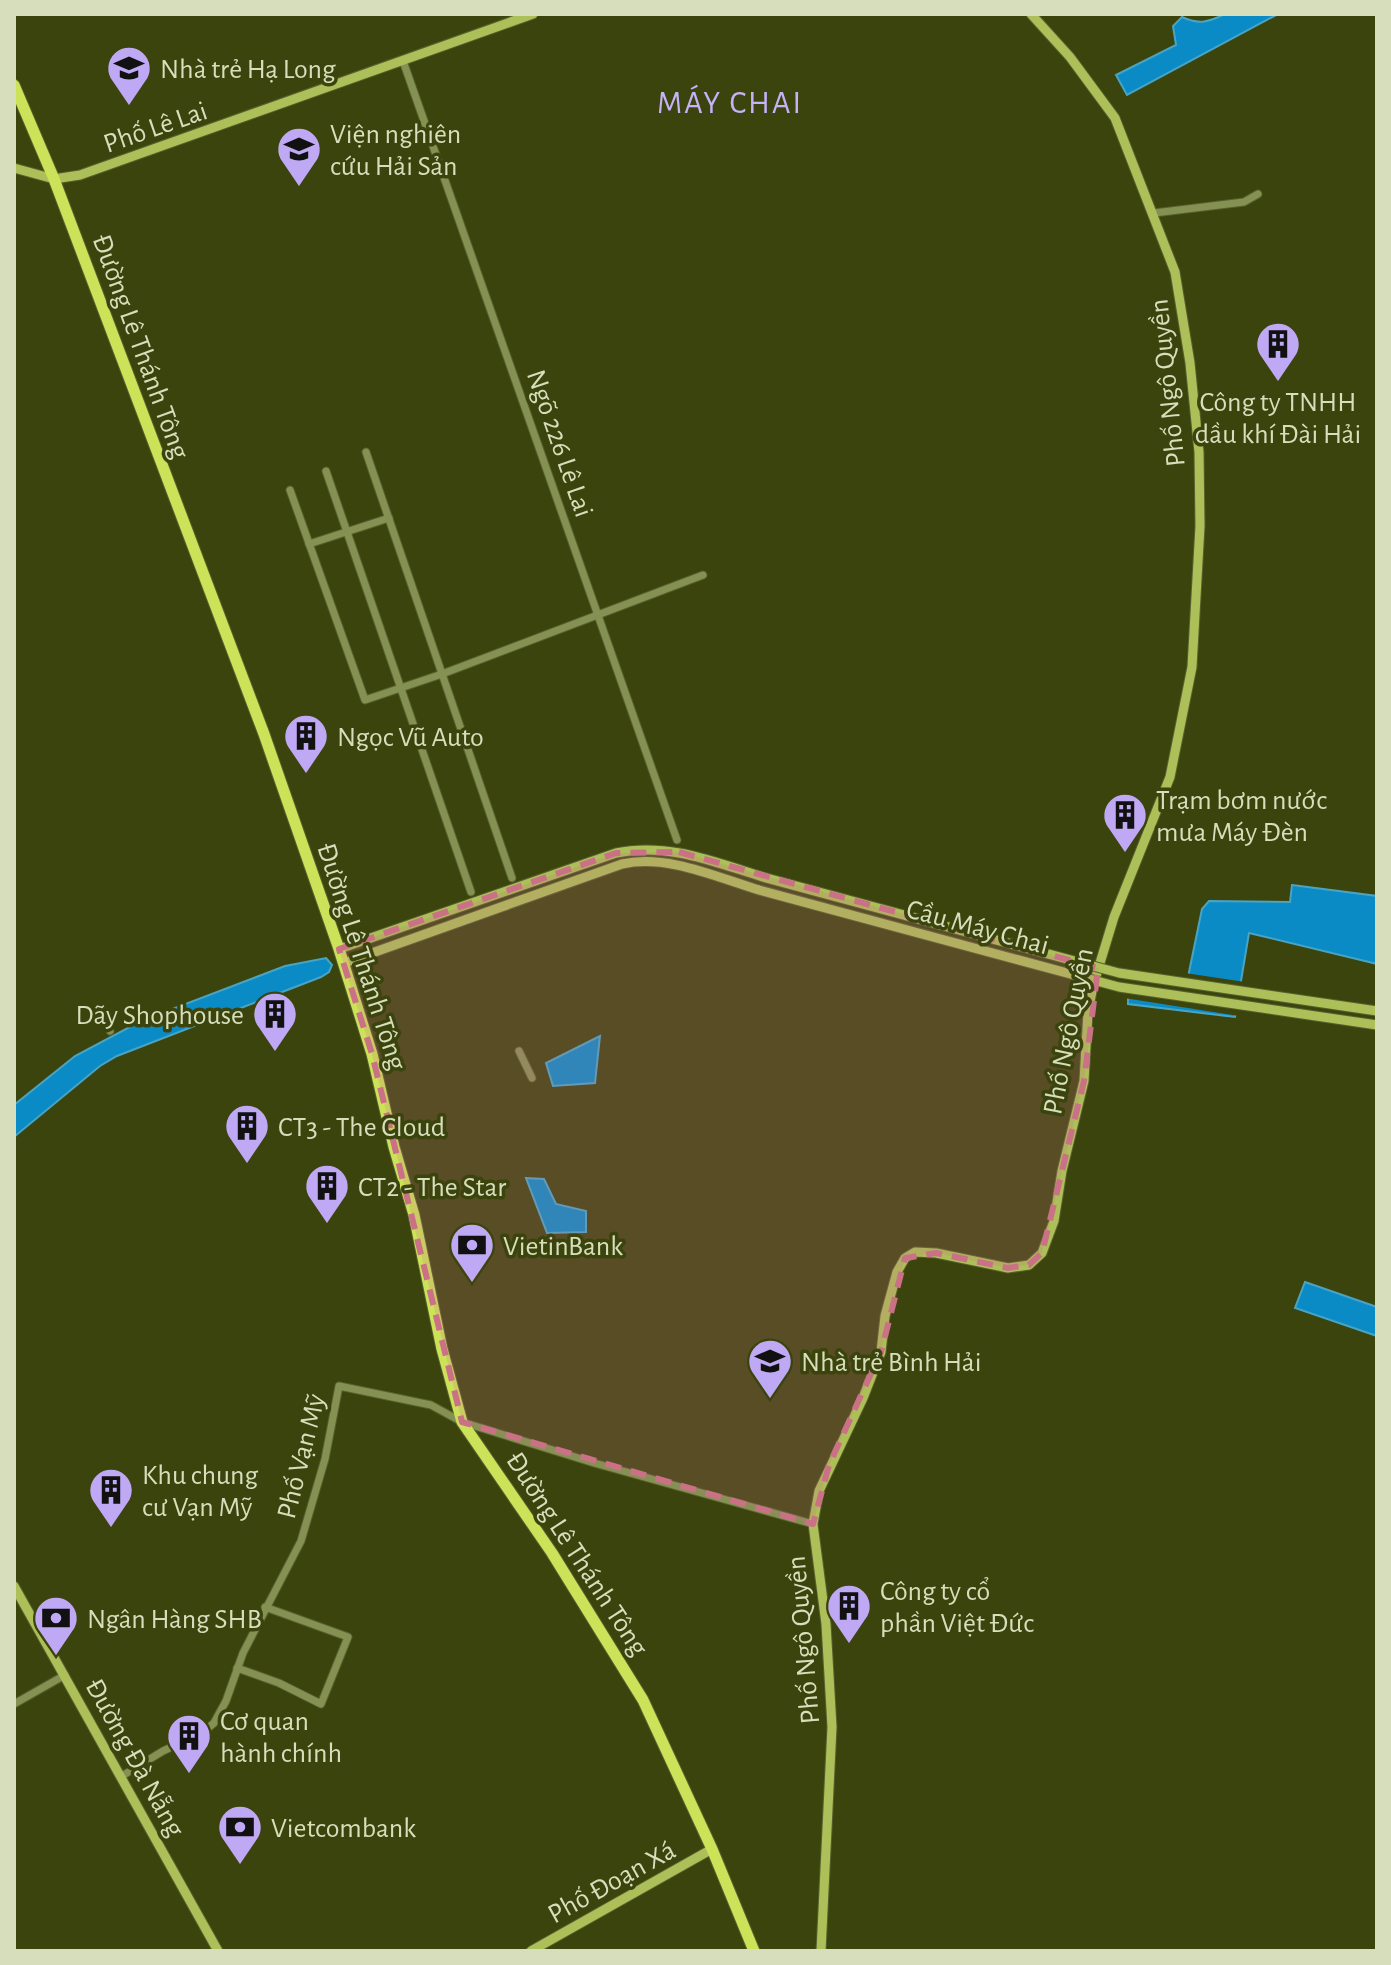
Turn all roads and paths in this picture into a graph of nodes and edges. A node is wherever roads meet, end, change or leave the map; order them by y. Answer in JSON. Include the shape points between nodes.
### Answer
{"nodes":[{"id":1,"x":533,"y":14,"type":"edge"},
{"id":2,"x":1031,"y":14,"type":"edge"},
{"id":3,"x":403,"y":61,"type":"junction"},
{"id":4,"x":14,"y":85,"type":"edge"},
{"id":5,"x":14,"y":168,"type":"edge"},
{"id":6,"x":54,"y":179,"type":"junction"},
{"id":7,"x":1258,"y":194,"type":"dead end"},
{"id":8,"x":1154,"y":213,"type":"junction"},
{"id":9,"x":366,"y":452,"type":"dead end"},
{"id":10,"x":326,"y":471,"type":"dead end"},
{"id":11,"x":290,"y":490,"type":"dead end"},
{"id":12,"x":389,"y":518,"type":"junction"},
{"id":13,"x":347,"y":532,"type":"junction"},
{"id":14,"x":309,"y":544,"type":"junction"},
{"id":15,"x":703,"y":575,"type":"dead end"},
{"id":16,"x":598,"y":614,"type":"junction"},
{"id":17,"x":442,"y":674,"type":"junction"},
{"id":18,"x":401,"y":687,"type":"junction"},
{"id":19,"x":677,"y":840,"type":"dead end"},
{"id":20,"x":512,"y":878,"type":"dead end"},
{"id":21,"x":471,"y":892,"type":"dead end"},
{"id":22,"x":339,"y":949,"type":"junction"},
{"id":23,"x":344,"y":963,"type":"junction"},
{"id":24,"x":102,"y":1011,"type":"dead end"},
{"id":25,"x":1377,"y":1011,"type":"edge"},
{"id":26,"x":1377,"y":1025,"type":"edge"},
{"id":27,"x":110,"y":1031,"type":"dead end"},
{"id":28,"x":519,"y":1051,"type":"dead end"},
{"id":29,"x":532,"y":1078,"type":"dead end"},
{"id":30,"x":462,"y":1422,"type":"junction"},
{"id":31,"x":813,"y":1524,"type":"junction"},
{"id":32,"x":14,"y":1586,"type":"edge"},
{"id":33,"x":265,"y":1607,"type":"junction"},
{"id":34,"x":237,"y":1668,"type":"junction"},
{"id":35,"x":65,"y":1675,"type":"junction"},
{"id":36,"x":14,"y":1704,"type":"edge"},
{"id":37,"x":122,"y":1776,"type":"junction"},
{"id":38,"x":712,"y":1849,"type":"junction"},
{"id":39,"x":218,"y":1951,"type":"edge"},
{"id":40,"x":531,"y":1951,"type":"edge"},
{"id":41,"x":754,"y":1951,"type":"edge"},
{"id":42,"x":821,"y":1951,"type":"edge"}],
"edges":[{"from":1,"to":3,"type":"street","name":"Phố Lê Lai"},
{"from":2,"to":8,"type":"street","name":"Phố Ngô Quyền","via":[[1112,113]]},
{"from":3,"to":6,"type":"street","name":"Phố Lê Lai","via":[[160,148]]},
{"from":3,"to":16,"type":"street","name":"Ngõ 226 Lê Lai"},
{"from":4,"to":6,"type":"main road","name":"Đường Lê Thánh Tông"},
{"from":5,"to":6,"type":"street","name":"Phố Lê Lai"},
{"from":6,"to":22,"type":"main road","name":"Đường Lê Thánh Tông","via":[[264,734]]},
{"from":7,"to":8,"type":"street","via":[[1244,202]]},
{"from":8,"to":31,"type":"street","name":"Phố Ngô Quyền","via":[[1175,272],[1199,452],[1192,667],[1170,777],[1114,917],[1091,992],[1084,1081],[1054,1221],[1042,1253],[1029,1265],[1008,1268],[936,1253],[915,1252],[905,1258],[888,1304],[881,1352],[829,1465]]},
{"from":9,"to":12,"type":"street"},
{"from":10,"to":13,"type":"street"},
{"from":11,"to":14,"type":"street"},
{"from":12,"to":13,"type":"street"},
{"from":12,"to":17,"type":"street"},
{"from":13,"to":14,"type":"street"},
{"from":13,"to":18,"type":"street"},
{"from":14,"to":18,"type":"street","via":[[365,700]]},
{"from":15,"to":16,"type":"street"},
{"from":16,"to":17,"type":"street"},
{"from":16,"to":19,"type":"street","name":"Ngõ 226 Lê Lai"},
{"from":17,"to":18,"type":"street"},
{"from":17,"to":20,"type":"street"},
{"from":18,"to":21,"type":"street"},
{"from":22,"to":23,"type":"main road","name":"Đường Lê Thánh Tông"},
{"from":22,"to":25,"type":"street","name":"Cầu Máy Chai","bridge":true,"via":[[638,848],[679,852],[1119,973]]},
{"from":23,"to":26,"type":"street","name":"Cầu Máy Chai","bridge":true,"via":[[642,860],[1119,987]]},
{"from":23,"to":30,"type":"main road","name":"Đường Lê Thánh Tông","via":[[414,1215]]},
{"from":24,"to":27,"type":"street"},
{"from":28,"to":29,"type":"street"},
{"from":30,"to":31,"type":"street","name":"Phố Vạn Mỹ"},
{"from":30,"to":33,"type":"street","name":"Phố Vạn Mỹ","via":[[431,1405],[339,1386],[301,1541]]},
{"from":30,"to":38,"type":"main road","name":"Đường Lê Thánh Tông","via":[[643,1700]]},
{"from":31,"to":42,"type":"street","name":"Phố Ngô Quyền","via":[[832,1727]]},
{"from":32,"to":35,"type":"street","name":"Đường Đà Nẵng"},
{"from":33,"to":34,"type":"street","name":"Phố Vạn Mỹ"},
{"from":33,"to":34,"type":"street","via":[[348,1637],[321,1704]]},
{"from":34,"to":37,"type":"street","name":"Phố Vạn Mỹ","via":[[214,1723]]},
{"from":35,"to":36,"type":"street"},
{"from":35,"to":37,"type":"street","name":"Đường Đà Nẵng"},
{"from":37,"to":39,"type":"street","name":"Đường Đà Nẵng"},
{"from":38,"to":40,"type":"street","name":"Phố Đoạn Xá"},
{"from":38,"to":41,"type":"main road","name":"Đường Lê Thánh Tông"}]}
